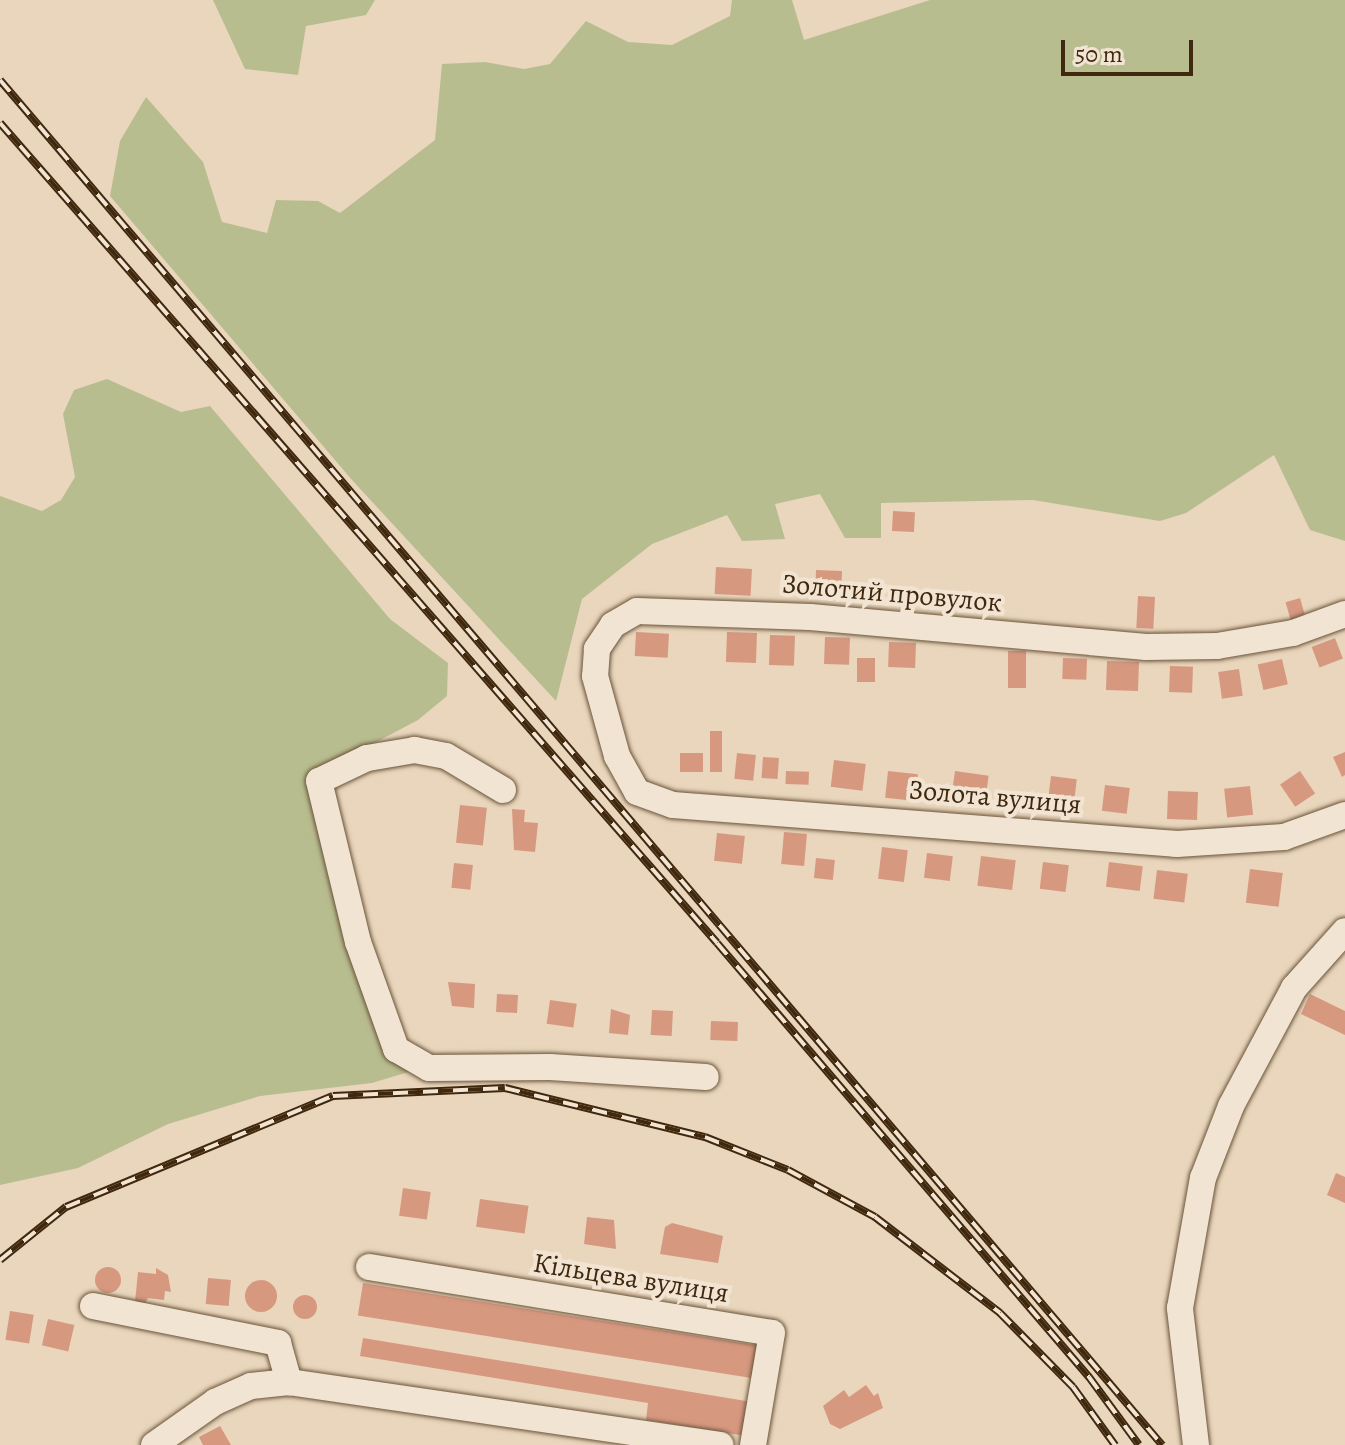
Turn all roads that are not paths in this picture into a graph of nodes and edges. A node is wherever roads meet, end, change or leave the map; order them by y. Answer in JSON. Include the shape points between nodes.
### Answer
{"nodes":[{"id":1,"x":1345,"y":614,"type":"edge"},
{"id":2,"x":503,"y":790,"type":"dead end"},
{"id":3,"x":637,"y":792,"type":"joint"},
{"id":4,"x":1345,"y":815,"type":"edge"},
{"id":5,"x":1345,"y":931,"type":"edge"},
{"id":6,"x":706,"y":1077,"type":"dead end"},
{"id":7,"x":369,"y":1267,"type":"dead end"},
{"id":8,"x":93,"y":1306,"type":"dead end"},
{"id":9,"x":289,"y":1382,"type":"junction"},
{"id":10,"x":171,"y":1441,"type":"edge"},
{"id":11,"x":720,"y":1445,"type":"edge"},
{"id":12,"x":753,"y":1445,"type":"edge"},
{"id":13,"x":1196,"y":1445,"type":"edge"}],
"edges":[{"from":1,"to":3,"type":"street","name":"Золотий провулок","via":[[1277,636],[1217,646],[1146,647],[810,617],[637,611],[613,625],[597,649],[595,676],[617,756]]},
{"from":2,"to":6,"type":"street","via":[[446,756],[415,750],[367,758],[319,781],[358,942],[396,1049],[429,1068],[550,1067]]},
{"from":3,"to":4,"type":"street","name":"Золота вулиця","via":[[673,805],[1177,844],[1284,837]]},
{"from":5,"to":13,"type":"street","via":[[1294,988],[1231,1106],[1203,1178],[1180,1308]]},
{"from":7,"to":12,"type":"street","name":"Кільцева вулиця","via":[[772,1333]]},
{"from":8,"to":9,"type":"street","via":[[278,1343]]},
{"from":9,"to":10,"type":"street","via":[[251,1386],[215,1402]]},
{"from":9,"to":11,"type":"street"}]}
